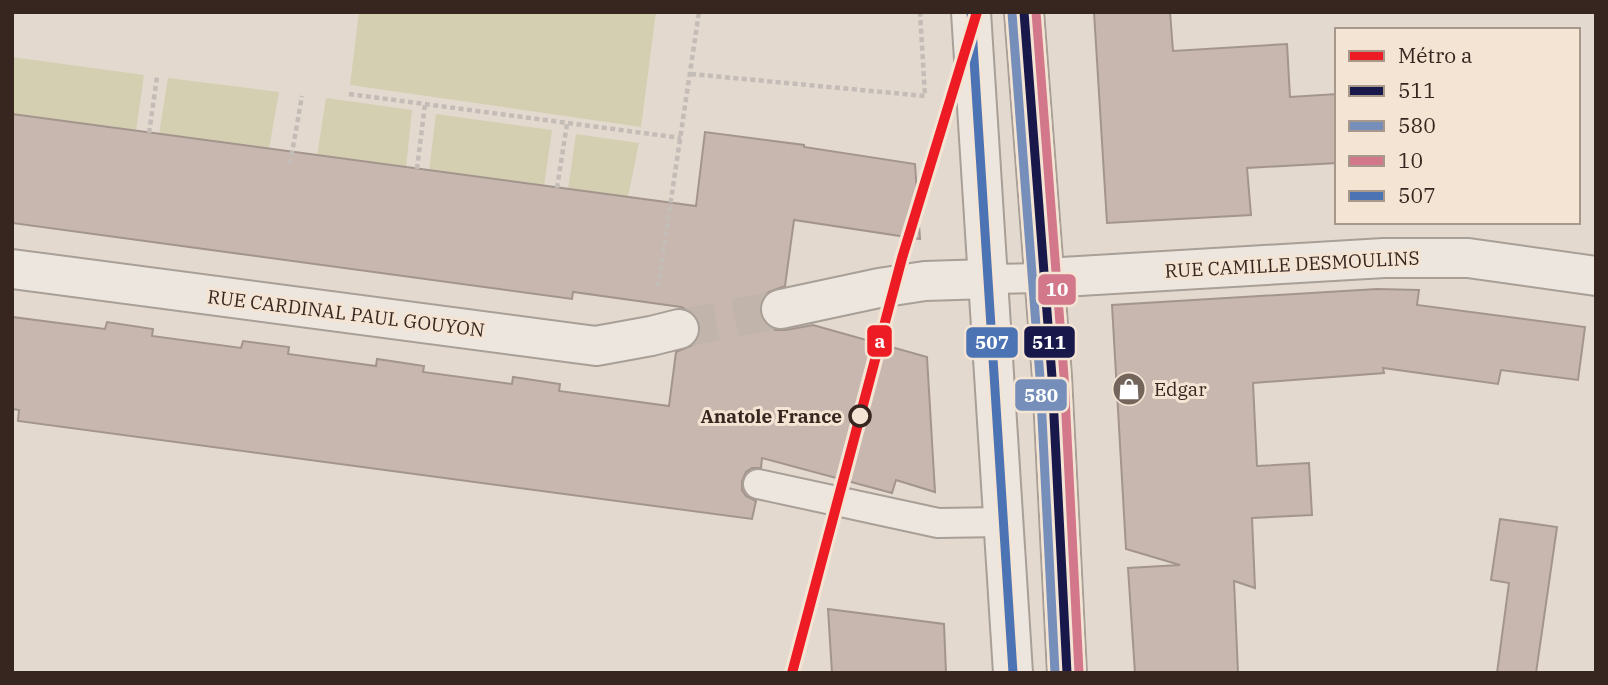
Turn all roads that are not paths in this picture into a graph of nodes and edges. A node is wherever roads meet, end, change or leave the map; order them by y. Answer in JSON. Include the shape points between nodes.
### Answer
{"nodes":[{"id":1,"x":971,"y":12,"type":"edge"},
{"id":2,"x":1024,"y":12,"type":"edge"},
{"id":3,"x":12,"y":269,"type":"edge"},
{"id":4,"x":1596,"y":276,"type":"edge"},
{"id":5,"x":1045,"y":278,"type":"junction"},
{"id":6,"x":988,"y":279,"type":"junction"},
{"id":7,"x":781,"y":309,"type":"tunnel mouth"},
{"id":8,"x":665,"y":333,"type":"tunnel mouth"},
{"id":9,"x":758,"y":484,"type":"dead end"},
{"id":10,"x":1002,"y":522,"type":"junction"},
{"id":11,"x":1013,"y":673,"type":"edge"},
{"id":12,"x":1067,"y":673,"type":"edge"}],
"edges":[{"from":1,"to":6,"type":"street"},
{"from":2,"to":5,"type":"street"},
{"from":3,"to":8,"type":"street","name":"RUE CARDINAL PAUL GOUYON","via":[[597,346]]},
{"from":4,"to":5,"type":"street","name":"RUE CAMILLE DESMOULINS","via":[[1468,258],[1384,258]]},
{"from":5,"to":6,"type":"lane","name":"RUE CAMILLE DESMOULINS"},
{"from":5,"to":12,"type":"street"},
{"from":6,"to":7,"type":"street","via":[[925,281]]},
{"from":6,"to":10,"type":"street"},
{"from":9,"to":10,"type":"lane","via":[[938,523]]},
{"from":10,"to":11,"type":"street"}]}
